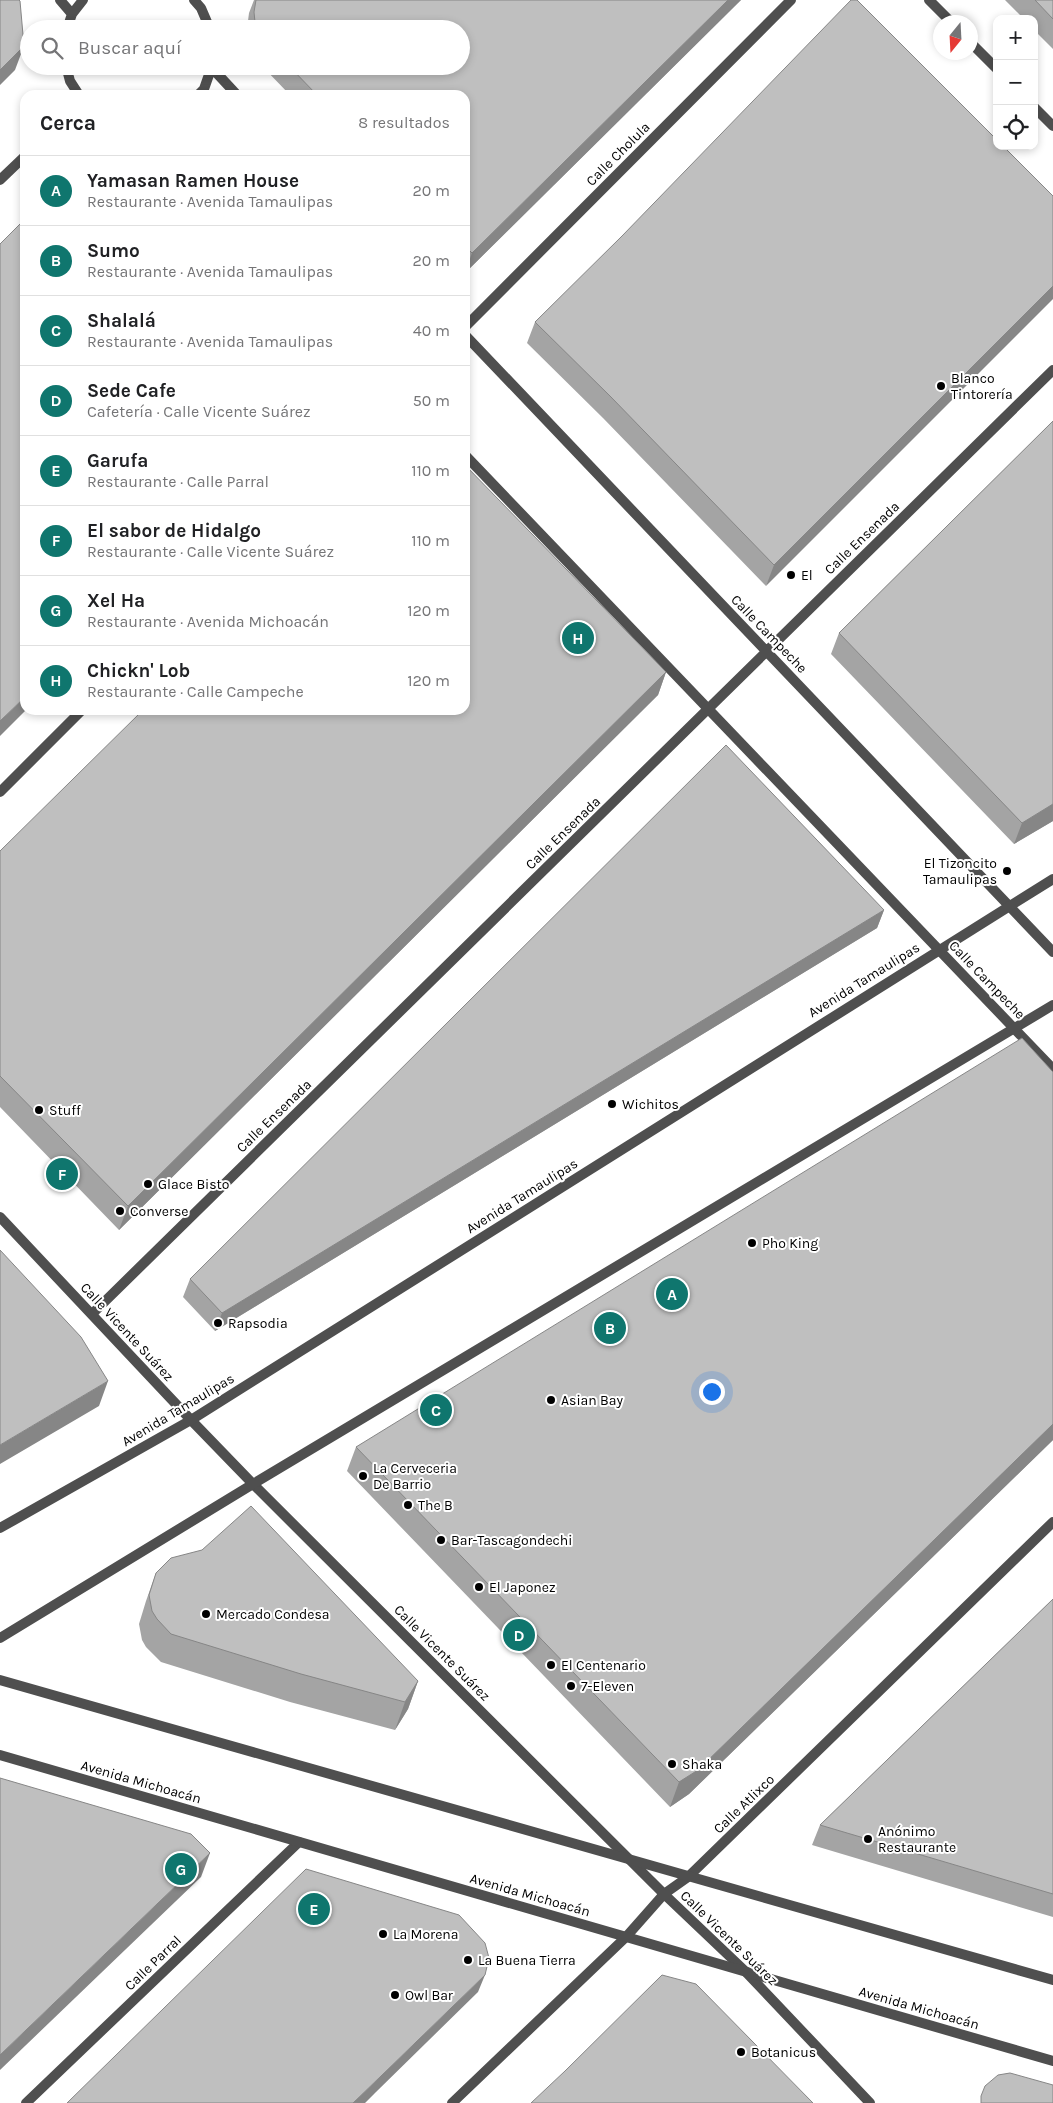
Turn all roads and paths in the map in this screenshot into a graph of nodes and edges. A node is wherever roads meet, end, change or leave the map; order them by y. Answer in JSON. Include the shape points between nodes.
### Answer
{"nodes":[{"id":1,"x":60,"y":0,"type":"edge"},
{"id":2,"x":83,"y":0,"type":"edge"},
{"id":3,"x":194,"y":0,"type":"edge"},
{"id":4,"x":791,"y":0,"type":"edge"},
{"id":5,"x":929,"y":0,"type":"edge"},
{"id":6,"x":72,"y":14,"type":"junction"},
{"id":7,"x":944,"y":15,"type":"edge"},
{"id":8,"x":70,"y":20,"type":"edge"},
{"id":9,"x":206,"y":20,"type":"edge"},
{"id":10,"x":978,"y":50,"type":"edge"},
{"id":11,"x":993,"y":65,"type":"edge"},
{"id":12,"x":68,"y":75,"type":"edge"},
{"id":13,"x":209,"y":75,"type":"edge"},
{"id":14,"x":219,"y":75,"type":"edge"},
{"id":15,"x":76,"y":90,"type":"edge"},
{"id":16,"x":202,"y":90,"type":"edge"},
{"id":17,"x":233,"y":90,"type":"edge"},
{"id":18,"x":1038,"y":111,"type":"edge"},
{"id":19,"x":1053,"y":126,"type":"edge"},
{"id":20,"x":20,"y":161,"type":"edge"},
{"id":21,"x":0,"y":180,"type":"edge"},
{"id":22,"x":470,"y":322,"type":"edge"},
{"id":23,"x":470,"y":340,"type":"edge"},
{"id":24,"x":1053,"y":370,"type":"edge"},
{"id":25,"x":470,"y":460,"type":"edge"},
{"id":26,"x":766,"y":652,"type":"junction"},
{"id":27,"x":708,"y":709,"type":"junction"},
{"id":28,"x":77,"y":715,"type":"edge"},
{"id":29,"x":0,"y":792,"type":"edge"},
{"id":30,"x":1053,"y":878,"type":"edge"},
{"id":31,"x":1009,"y":905,"type":"junction"},
{"id":32,"x":939,"y":949,"type":"junction"},
{"id":33,"x":1053,"y":952,"type":"edge"},
{"id":34,"x":1053,"y":1005,"type":"edge"},
{"id":35,"x":1015,"y":1029,"type":"junction"},
{"id":36,"x":1053,"y":1069,"type":"edge"},
{"id":37,"x":0,"y":1217,"type":"edge"},
{"id":38,"x":92,"y":1314,"type":"junction"},
{"id":39,"x":191,"y":1420,"type":"junction"},
{"id":40,"x":253,"y":1484,"type":"junction"},
{"id":41,"x":1053,"y":1522,"type":"edge"},
{"id":42,"x":0,"y":1528,"type":"edge"},
{"id":43,"x":0,"y":1638,"type":"edge"},
{"id":44,"x":0,"y":1680,"type":"edge"},
{"id":45,"x":0,"y":1755,"type":"edge"},
{"id":46,"x":299,"y":1842,"type":"junction"},
{"id":47,"x":629,"y":1860,"type":"junction"},
{"id":48,"x":688,"y":1877,"type":"junction"},
{"id":49,"x":664,"y":1894,"type":"junction"},
{"id":50,"x":626,"y":1937,"type":"junction"},
{"id":51,"x":746,"y":1971,"type":"junction"},
{"id":52,"x":1053,"y":1980,"type":"edge"},
{"id":53,"x":1053,"y":2061,"type":"edge"},
{"id":54,"x":26,"y":2103,"type":"edge"},
{"id":55,"x":452,"y":2103,"type":"edge"},
{"id":56,"x":870,"y":2103,"type":"edge"}],
"edges":[{"from":1,"to":6,"type":"street"},
{"from":2,"to":6,"type":"street"},
{"from":3,"to":9,"type":"street"},
{"from":4,"to":22,"type":"street","name":"Calle Cholula"},
{"from":5,"to":7,"type":"street"},
{"from":6,"to":8,"type":"street"},
{"from":10,"to":11,"type":"street"},
{"from":12,"to":15,"type":"street"},
{"from":13,"to":16,"type":"street"},
{"from":14,"to":17,"type":"street"},
{"from":18,"to":19,"type":"street"},
{"from":20,"to":21,"type":"street"},
{"from":23,"to":26,"type":"street","name":"Calle Campeche"},
{"from":24,"to":26,"type":"street","name":"Calle Ensenada"},
{"from":25,"to":27,"type":"street","name":"Calle Campeche"},
{"from":26,"to":27,"type":"street","name":"Calle Ensenada"},
{"from":26,"to":31,"type":"street","name":"Calle Campeche"},
{"from":27,"to":32,"type":"street","name":"Calle Campeche"},
{"from":27,"to":38,"type":"street","name":"Calle Ensenada"},
{"from":28,"to":29,"type":"street"},
{"from":30,"to":31,"type":"street","name":"Avenida Tamaulipas"},
{"from":31,"to":32,"type":"street","name":"Avenida Tamaulipas"},
{"from":31,"to":33,"type":"street","name":"Calle Campeche"},
{"from":32,"to":35,"type":"street","name":"Calle Campeche"},
{"from":32,"to":39,"type":"street","name":"Avenida Tamaulipas"},
{"from":34,"to":35,"type":"street"},
{"from":35,"to":36,"type":"street","name":"Calle Campeche"},
{"from":35,"to":40,"type":"street"},
{"from":37,"to":38,"type":"street","name":"Calle Vicente Suárez"},
{"from":38,"to":39,"type":"street","name":"Calle Vicente Suárez"},
{"from":39,"to":40,"type":"street","name":"Calle Vicente Suárez"},
{"from":39,"to":42,"type":"street","name":"Avenida Tamaulipas"},
{"from":40,"to":43,"type":"street"},
{"from":40,"to":47,"type":"street","name":"Calle Vicente Suárez"},
{"from":41,"to":48,"type":"street","name":"Calle Atlixco"},
{"from":44,"to":47,"type":"street"},
{"from":45,"to":46,"type":"street","name":"Avenida Michoacán"},
{"from":46,"to":50,"type":"street","name":"Avenida Michoacán"},
{"from":46,"to":54,"type":"street","name":"Calle Parral"},
{"from":47,"to":48,"type":"street"},
{"from":47,"to":49,"type":"street","name":"Calle Vicente Suárez"},
{"from":48,"to":49,"type":"street","name":"Calle Atlixco"},
{"from":48,"to":52,"type":"street"},
{"from":49,"to":50,"type":"street","name":"Calle Atlixco"},
{"from":49,"to":51,"type":"street","name":"Calle Vicente Suárez"},
{"from":50,"to":51,"type":"street","name":"Avenida Michoacán"},
{"from":50,"to":55,"type":"street","name":"Calle Atlixco"},
{"from":51,"to":53,"type":"street","name":"Avenida Michoacán"},
{"from":51,"to":56,"type":"street","name":"Calle Vicente Suárez"}]}
